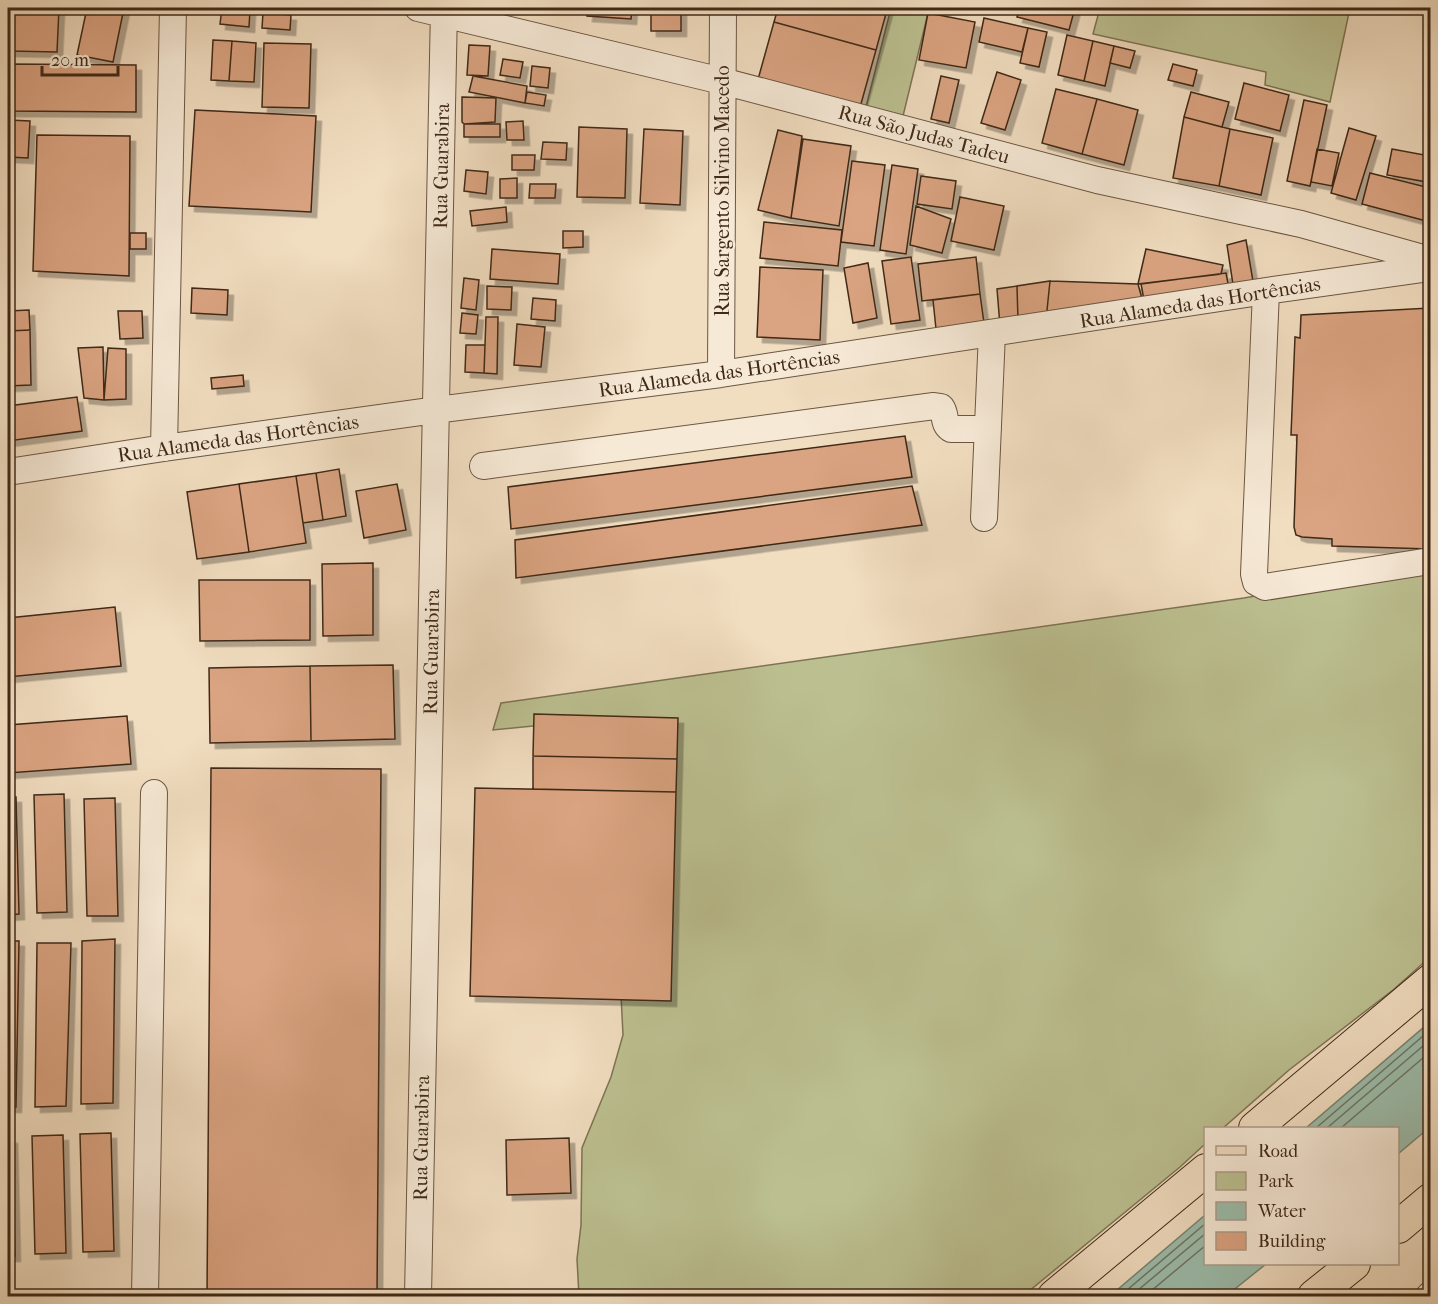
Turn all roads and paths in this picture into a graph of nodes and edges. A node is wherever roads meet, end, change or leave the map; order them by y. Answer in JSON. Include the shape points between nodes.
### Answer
{"nodes":[{"id":1,"x":173,"y":8,"type":"edge"},
{"id":2,"x":418,"y":8,"type":"edge"},
{"id":3,"x":723,"y":8,"type":"edge"},
{"id":4,"x":444,"y":10,"type":"edge"},
{"id":5,"x":722,"y":81,"type":"junction"},
{"id":6,"x":1431,"y":260,"type":"edge"},
{"id":7,"x":1431,"y":268,"type":"edge"},
{"id":8,"x":1266,"y":291,"type":"junction"},
{"id":9,"x":992,"y":333,"type":"junction"},
{"id":10,"x":721,"y":374,"type":"junction"},
{"id":11,"x":436,"y":410,"type":"junction"},
{"id":12,"x":988,"y":429,"type":"junction"},
{"id":13,"x":164,"y":448,"type":"junction"},
{"id":14,"x":483,"y":466,"type":"dead end"},
{"id":15,"x":8,"y":472,"type":"edge"},
{"id":16,"x":984,"y":518,"type":"dead end"},
{"id":17,"x":1431,"y":561,"type":"edge"},
{"id":18,"x":154,"y":793,"type":"dead end"},
{"id":19,"x":1431,"y":981,"type":"edge"},
{"id":20,"x":1256,"y":1127,"type":"edge"},
{"id":21,"x":1204,"y":1172,"type":"edge"},
{"id":22,"x":1431,"y":1200,"type":"edge"},
{"id":23,"x":1399,"y":1226,"type":"edge"},
{"id":24,"x":1352,"y":1265,"type":"edge"},
{"id":25,"x":145,"y":1296,"type":"edge"},
{"id":26,"x":418,"y":1296,"type":"edge"},
{"id":27,"x":1054,"y":1296,"type":"edge"},
{"id":28,"x":1314,"y":1296,"type":"edge"}],
"edges":[{"from":1,"to":13,"type":"street"},
{"from":2,"to":4,"type":"street","name":"Rua São Judas Tadeu"},
{"from":3,"to":5,"type":"street","name":"Rua Sargento Silvino Macedo"},
{"from":4,"to":5,"type":"street","name":"Rua São Judas Tadeu"},
{"from":4,"to":11,"type":"street","name":"Rua Guarabira"},
{"from":5,"to":6,"type":"street","name":"Rua São Judas Tadeu","via":[[1097,180],[1301,224]]},
{"from":5,"to":10,"type":"street","name":"Rua Sargento Silvino Macedo"},
{"from":7,"to":8,"type":"street","name":"Rua Alameda das Hortências"},
{"from":8,"to":9,"type":"street","name":"Rua Alameda das Hortências"},
{"from":8,"to":17,"type":"street","via":[[1256,582],[1265,587]]},
{"from":9,"to":10,"type":"street","name":"Rua Alameda das Hortências"},
{"from":9,"to":12,"type":"street"},
{"from":10,"to":11,"type":"street","name":"Rua Alameda das Hortências"},
{"from":11,"to":13,"type":"street","name":"Rua Alameda das Hortências"},
{"from":11,"to":26,"type":"street","name":"Rua Guarabira"},
{"from":12,"to":14,"type":"street","via":[[951,429],[945,412],[934,406]]},
{"from":12,"to":16,"type":"street"},
{"from":13,"to":15,"type":"street","name":"Rua Alameda das Hortências"},
{"from":18,"to":25,"type":"street"},
{"from":19,"to":20,"type":"main road"},
{"from":21,"to":27,"type":"main road"},
{"from":22,"to":23,"type":"main road"},
{"from":24,"to":28,"type":"main road"}]}
